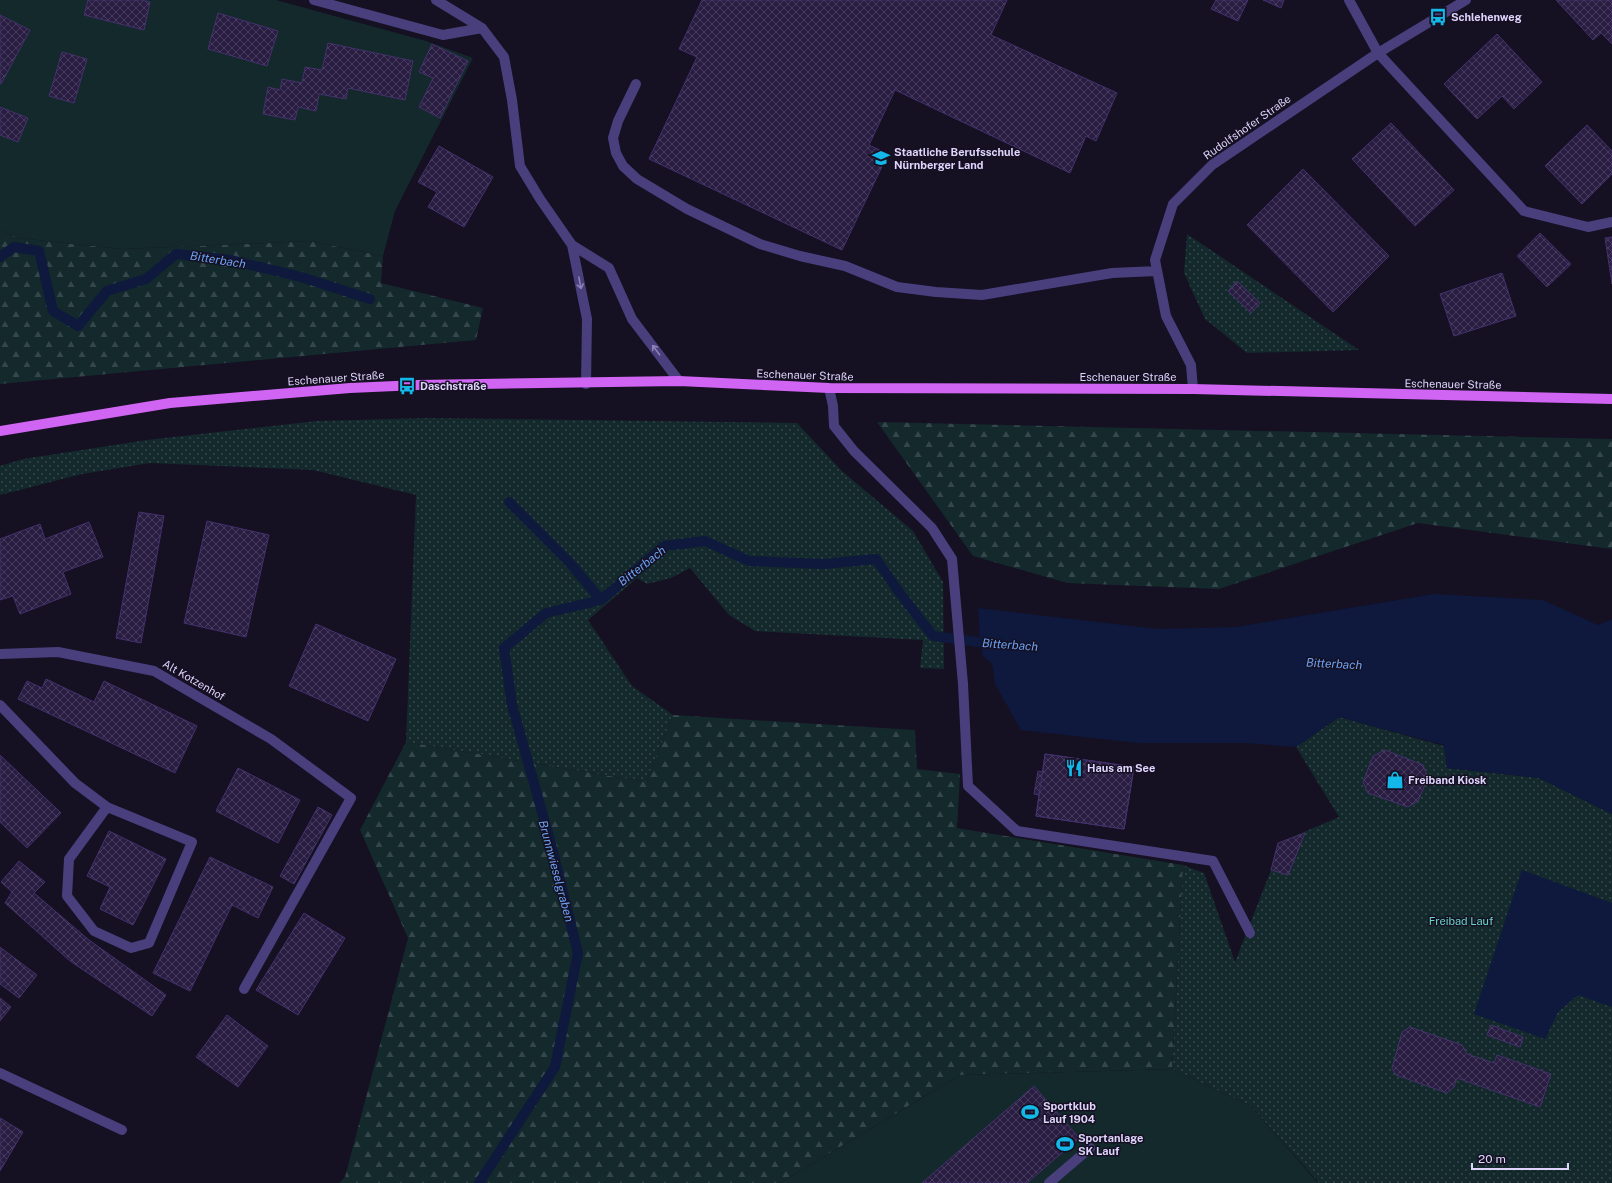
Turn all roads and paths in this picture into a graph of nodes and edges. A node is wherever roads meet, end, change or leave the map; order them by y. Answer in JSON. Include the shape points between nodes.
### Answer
{"nodes":[{"id":1,"x":314,"y":0,"type":"edge"},
{"id":2,"x":436,"y":0,"type":"edge"},
{"id":3,"x":1349,"y":0,"type":"edge"},
{"id":4,"x":1466,"y":0,"type":"edge"},
{"id":5,"x":482,"y":28,"type":"junction"},
{"id":6,"x":1378,"y":53,"type":"junction"},
{"id":7,"x":636,"y":84,"type":"dead end"},
{"id":8,"x":1612,"y":222,"type":"edge"},
{"id":9,"x":572,"y":245,"type":"junction"},
{"id":10,"x":1157,"y":271,"type":"junction"},
{"id":11,"x":679,"y":381,"type":"junction"},
{"id":12,"x":586,"y":384,"type":"junction"},
{"id":13,"x":829,"y":388,"type":"junction"},
{"id":14,"x":1193,"y":389,"type":"junction"},
{"id":15,"x":1612,"y":399,"type":"edge"},
{"id":16,"x":0,"y":431,"type":"edge"},
{"id":17,"x":0,"y":654,"type":"edge"},
{"id":18,"x":0,"y":705,"type":"edge"},
{"id":19,"x":107,"y":807,"type":"junction"},
{"id":20,"x":1250,"y":933,"type":"dead end"},
{"id":21,"x":244,"y":989,"type":"dead end"},
{"id":22,"x":0,"y":1073,"type":"edge"},
{"id":23,"x":122,"y":1130,"type":"dead end"},
{"id":24,"x":1090,"y":1148,"type":"dead end"},
{"id":25,"x":1049,"y":1183,"type":"edge"}],
"edges":[{"from":1,"to":5,"type":"street","via":[[444,35]]},
{"from":2,"to":5,"type":"street"},
{"from":3,"to":6,"type":"street"},
{"from":4,"to":6,"type":"street","name":"Rudolfshofer Straße"},
{"from":5,"to":9,"type":"street","via":[[504,57],[520,166]]},
{"from":6,"to":8,"type":"street","via":[[1524,211],[1588,227]]},
{"from":6,"to":10,"type":"street","name":"Rudolfshofer Straße","via":[[1212,165],[1173,204],[1155,260]]},
{"from":7,"to":10,"type":"street","via":[[618,121],[613,138],[616,153],[623,166],[636,179],[687,209],[760,244],[845,266],[897,287],[936,292],[982,295],[1106,274]]},
{"from":11,"to":9,"type":"street","one_way":true,"via":[[632,319],[609,268]]},
{"from":9,"to":12,"type":"street","one_way":true,"via":[[587,320]]},
{"from":10,"to":14,"type":"street","name":"Rudolfshofer Straße","via":[[1166,316],[1191,365]]},
{"from":11,"to":12,"type":"main road","name":"Eschenauer Straße"},
{"from":11,"to":13,"type":"main road","name":"Eschenauer Straße"},
{"from":12,"to":16,"type":"main road","name":"Eschenauer Straße","via":[[342,388],[170,403]]},
{"from":13,"to":14,"type":"main road","name":"Eschenauer Straße"},
{"from":13,"to":20,"type":"street","via":[[834,426],[854,451],[932,528],[952,559],[963,684],[968,786],[1017,831],[1213,861]]},
{"from":14,"to":15,"type":"main road","name":"Eschenauer Straße"},
{"from":17,"to":21,"type":"street","name":"Alt Kotzenhof","via":[[58,652],[154,671],[271,739],[351,798]]},
{"from":18,"to":19,"type":"street","via":[[75,783]]},
{"from":19,"to":19,"type":"street","via":[[192,842],[149,943],[131,948],[94,931],[67,896],[69,859]]},
{"from":22,"to":23,"type":"street"},
{"from":24,"to":25,"type":"street"}]}
